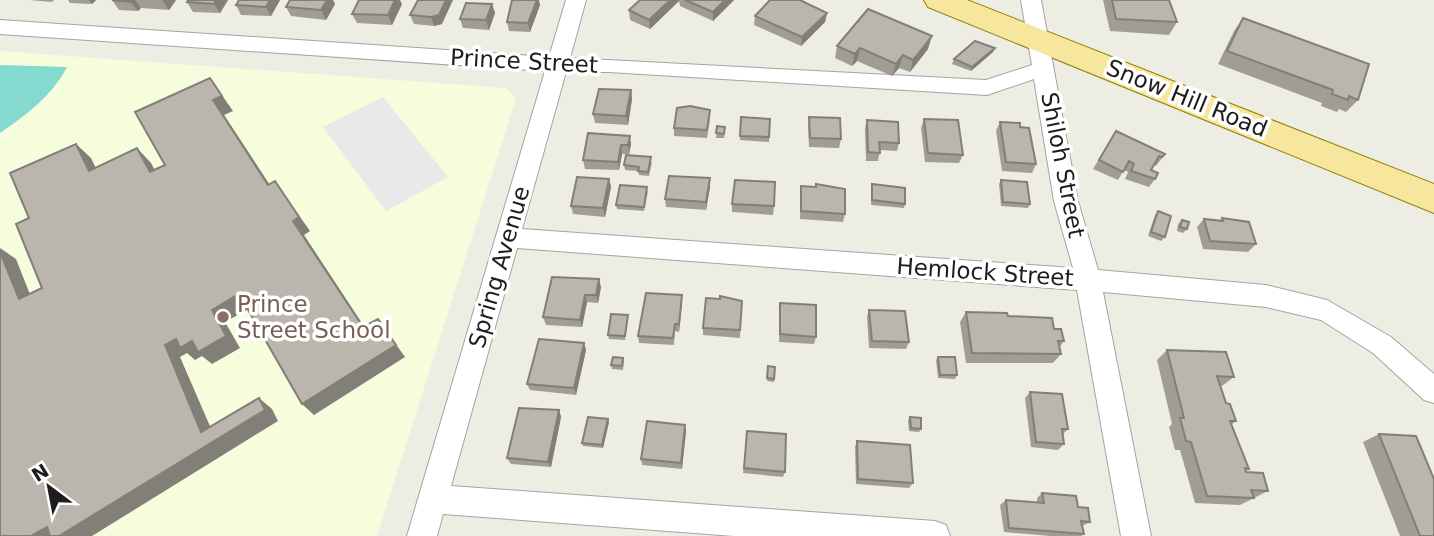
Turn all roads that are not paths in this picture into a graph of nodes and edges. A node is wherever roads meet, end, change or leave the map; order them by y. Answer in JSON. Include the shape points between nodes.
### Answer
{"nodes":[{"id":1,"x":576,"y":0,"type":"edge"},
{"id":2,"x":939,"y":0,"type":"edge"},
{"id":3,"x":1031,"y":0,"type":"edge"},
{"id":4,"x":0,"y":27,"type":"edge"},
{"id":5,"x":1042,"y":53,"type":"junction"},
{"id":6,"x":560,"y":65,"type":"junction"},
{"id":7,"x":1434,"y":199,"type":"edge"},
{"id":8,"x":507,"y":238,"type":"junction"},
{"id":9,"x":1088,"y":280,"type":"junction"},
{"id":10,"x":1434,"y":391,"type":"edge"},
{"id":11,"x":433,"y":499,"type":"junction"},
{"id":12,"x":422,"y":536,"type":"edge"},
{"id":13,"x":935,"y":536,"type":"edge"},
{"id":14,"x":1136,"y":536,"type":"edge"}],
"edges":[{"from":1,"to":6,"type":"street","name":"Spring Avenue"},
{"from":2,"to":5,"type":"main road","name":"Snow Hill Road"},
{"from":3,"to":5,"type":"street","name":"Shiloh Street"},
{"from":4,"to":6,"type":"street","name":"Prince Street"},
{"from":5,"to":6,"type":"street","name":"Prince Street","via":[[987,88]]},
{"from":5,"to":7,"type":"main road","name":"Snow Hill Road"},
{"from":5,"to":9,"type":"street","name":"Shiloh Street","via":[[1066,201]]},
{"from":6,"to":8,"type":"street","name":"Spring Avenue"},
{"from":8,"to":9,"type":"street","name":"Hemlock Street"},
{"from":8,"to":11,"type":"street","name":"Spring Avenue"},
{"from":9,"to":10,"type":"street","name":"Hemlock Street","via":[[1266,296],[1327,311],[1382,345]]},
{"from":9,"to":14,"type":"street","name":"Shiloh Street"},
{"from":11,"to":12,"type":"street","name":"Spring Avenue"},
{"from":11,"to":13,"type":"street"}]}
